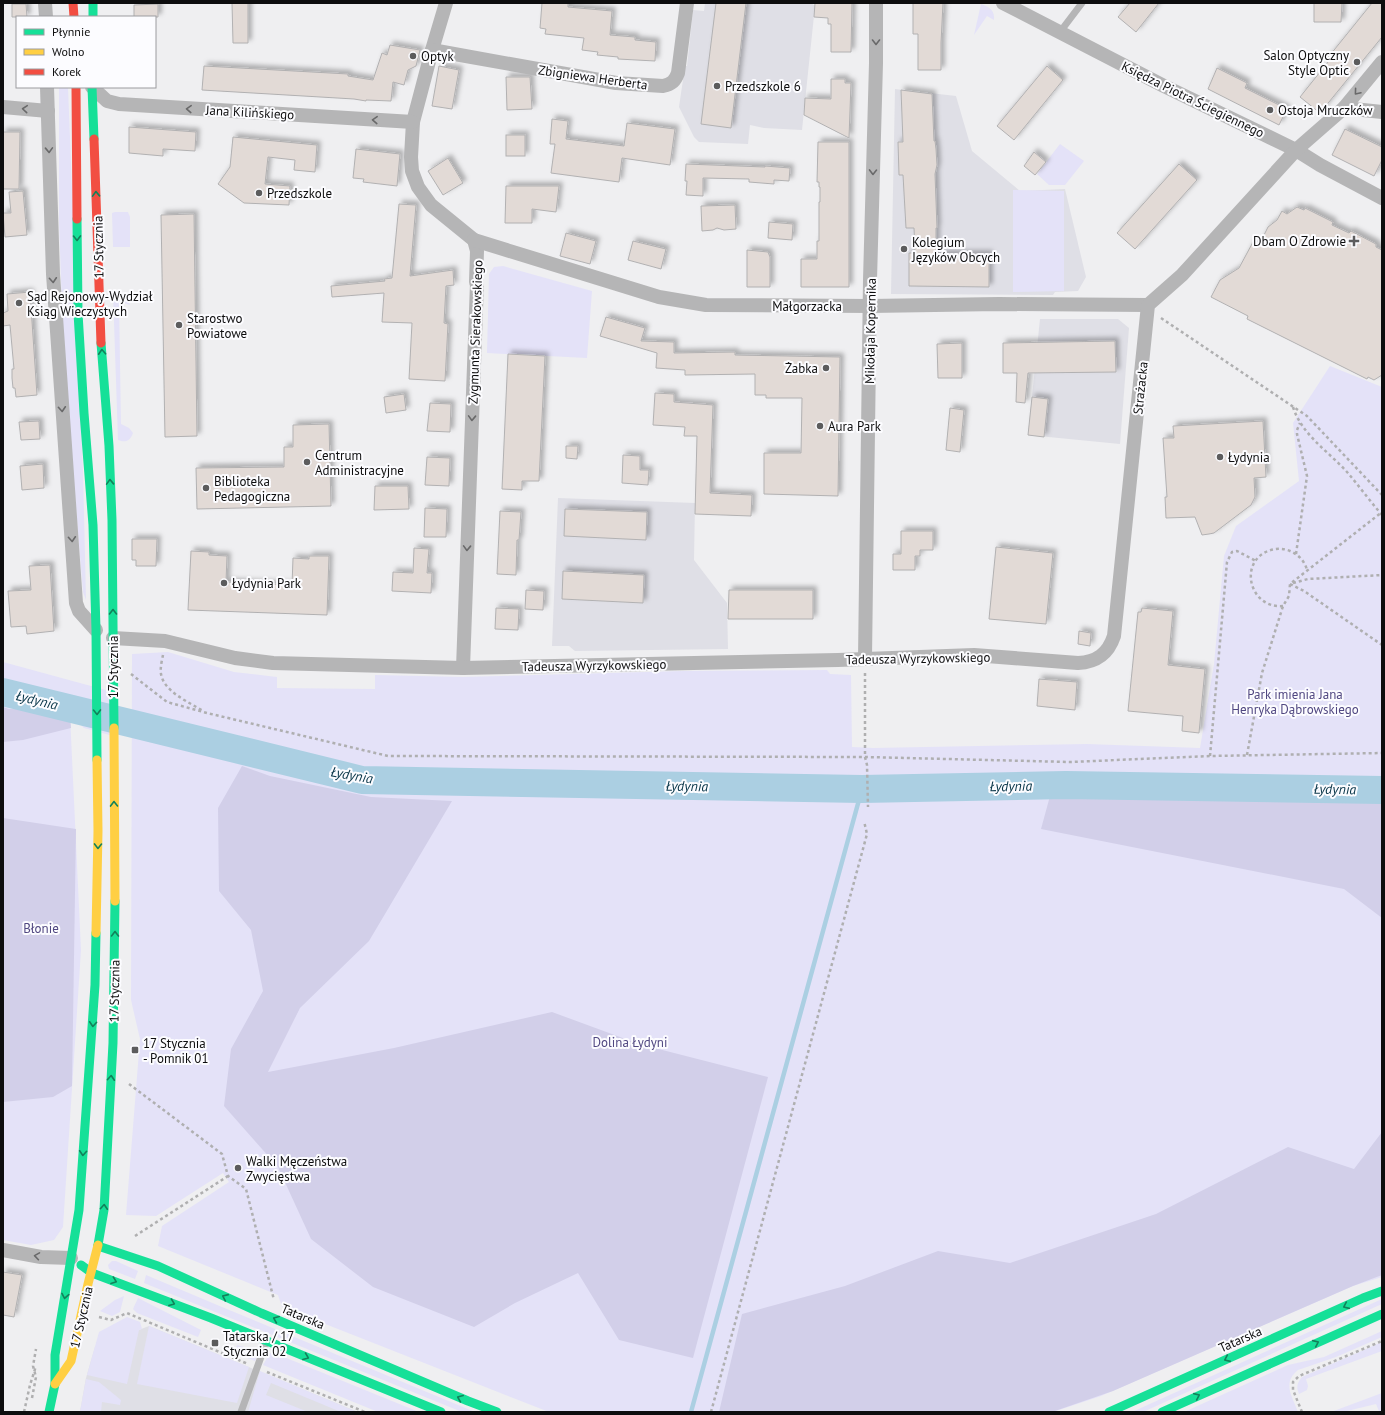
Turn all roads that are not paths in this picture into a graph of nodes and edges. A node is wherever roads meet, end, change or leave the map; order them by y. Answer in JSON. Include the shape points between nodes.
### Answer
{"nodes":[{"id":1,"x":45,"y":3,"type":"edge"},
{"id":2,"x":74,"y":3,"type":"edge"},
{"id":3,"x":93,"y":3,"type":"edge"},
{"id":4,"x":686,"y":3,"type":"edge"},
{"id":5,"x":876,"y":3,"type":"edge"},
{"id":6,"x":1003,"y":3,"type":"edge"},
{"id":7,"x":1082,"y":3,"type":"edge"},
{"id":8,"x":444,"y":8,"type":"edge"},
{"id":9,"x":46,"y":16,"type":"edge"},
{"id":10,"x":74,"y":16,"type":"edge"},
{"id":11,"x":93,"y":16,"type":"edge"},
{"id":12,"x":1060,"y":32,"type":"junction"},
{"id":13,"x":432,"y":50,"type":"junction"},
{"id":14,"x":1382,"y":62,"type":"edge"},
{"id":15,"x":47,"y":88,"type":"edge"},
{"id":16,"x":76,"y":88,"type":"edge"},
{"id":17,"x":92,"y":88,"type":"edge"},
{"id":18,"x":93,"y":88,"type":"edge"},
{"id":19,"x":3,"y":107,"type":"edge"},
{"id":20,"x":1344,"y":108,"type":"junction"},
{"id":21,"x":48,"y":111,"type":"junction"},
{"id":22,"x":1382,"y":112,"type":"edge"},
{"id":23,"x":413,"y":122,"type":"junction"},
{"id":24,"x":1296,"y":150,"type":"junction"},
{"id":25,"x":1382,"y":198,"type":"edge"},
{"id":26,"x":474,"y":240,"type":"junction"},
{"id":27,"x":1148,"y":305,"type":"junction"},
{"id":28,"x":870,"y":306,"type":"junction"},
{"id":29,"x":96,"y":630,"type":"junction"},
{"id":30,"x":113,"y":638,"type":"junction"},
{"id":31,"x":864,"y":658,"type":"junction"},
{"id":32,"x":1078,"y":663,"type":"joint"},
{"id":33,"x":463,"y":668,"type":"junction"},
{"id":34,"x":98,"y":1246,"type":"junction"},
{"id":35,"x":3,"y":1250,"type":"edge"},
{"id":36,"x":78,"y":1255,"type":"junction"},
{"id":37,"x":92,"y":1272,"type":"junction"},
{"id":38,"x":1382,"y":1291,"type":"edge"},
{"id":39,"x":1382,"y":1314,"type":"edge"},
{"id":40,"x":1372,"y":1318,"type":"junction"},
{"id":41,"x":1382,"y":1321,"type":"edge"},
{"id":42,"x":266,"y":1341,"type":"junction"},
{"id":43,"x":55,"y":1384,"type":"junction"},
{"id":44,"x":50,"y":1412,"type":"edge"},
{"id":45,"x":241,"y":1412,"type":"edge"},
{"id":46,"x":441,"y":1412,"type":"edge"},
{"id":47,"x":497,"y":1412,"type":"edge"},
{"id":48,"x":1109,"y":1412,"type":"edge"},
{"id":49,"x":1162,"y":1412,"type":"edge"}],
"edges":[{"from":1,"to":9,"type":"street"},
{"from":2,"to":10,"type":"main road"},
{"from":3,"to":11,"type":"main road"},
{"from":4,"to":13,"type":"street","name":"Zbigniewa Herberta","via":[[678,73],[671,85],[616,83]]},
{"from":5,"to":28,"type":"street","name":"Mikołaja Kopernika","one_way":true},
{"from":6,"to":12,"type":"street","name":"Księdza Piotra Ściegiennego"},
{"from":7,"to":12,"type":"lane"},
{"from":8,"to":13,"type":"street"},
{"from":12,"to":24,"type":"street","name":"Księdza Piotra Ściegiennego"},
{"from":13,"to":23,"type":"street"},
{"from":14,"to":20,"type":"street","one_way":true},
{"from":15,"to":21,"type":"street","name":"17 Stycznia"},
{"from":16,"to":29,"type":"main road","name":"17 Stycznia","one_way":true,"via":[[78,313],[93,525]]},
{"from":30,"to":17,"type":"main road","name":"17 Stycznia","one_way":true,"via":[[112,520],[101,336]]},
{"from":23,"to":18,"type":"street","name":"Jana Kilińskiego","one_way":true,"via":[[119,104],[107,101]]},
{"from":21,"to":19,"type":"street","one_way":true},
{"from":20,"to":22,"type":"street"},
{"from":20,"to":24,"type":"street"},
{"from":21,"to":29,"type":"street","name":"17 Stycznia","one_way":true,"via":[[53,274],[76,603],[79,611]]},
{"from":23,"to":26,"type":"street","via":[[412,171],[418,187],[431,205]]},
{"from":24,"to":25,"type":"street","name":"Księdza Piotra Ściegiennego"},
{"from":24,"to":27,"type":"street","via":[[1182,275]]},
{"from":26,"to":28,"type":"street","name":"Małgorzacka","via":[[659,297],[706,305]]},
{"from":26,"to":33,"type":"street","name":"Zygmunta Sierakowskiego","one_way":true,"via":[[477,251],[477,283]]},
{"from":27,"to":28,"type":"street","name":"Małgorzacka"},
{"from":27,"to":32,"type":"street","name":"Strażacka","via":[[1114,636],[1112,644],[1098,659]]},
{"from":28,"to":31,"type":"street","name":"Mikołaja Kopernika"},
{"from":29,"to":36,"type":"main road","name":"17 Stycznia","one_way":true,"via":[[98,831],[95,991]]},
{"from":30,"to":33,"type":"street","name":"Tadeusza Wyrzykowskiego","via":[[165,641],[235,658],[273,663]]},
{"from":34,"to":30,"type":"main road","name":"17 Stycznia","one_way":true,"via":[[104,1210],[113,1043]]},
{"from":31,"to":32,"type":"street","name":"Tadeusza Wyrzykowskiego","via":[[974,655]]},
{"from":31,"to":33,"type":"street","name":"Tadeusza Wyrzykowskiego"},
{"from":34,"to":36,"type":"main road"},
{"from":34,"to":37,"type":"main road","name":"17 Stycznia"},
{"from":47,"to":34,"type":"main road","name":"Tatarska","one_way":true,"via":[[261,1313],[158,1266]]},
{"from":36,"to":35,"type":"street","one_way":true,"via":[[41,1257]]},
{"from":36,"to":37,"type":"main road"},
{"from":36,"to":43,"type":"main road","name":"17 Stycznia","one_way":true,"via":[[55,1355]]},
{"from":37,"to":42,"type":"main road","one_way":true},
{"from":37,"to":43,"type":"main road","name":"17 Stycznia","via":[[71,1361]]},
{"from":38,"to":48,"type":"main road","name":"Tatarska","one_way":true},
{"from":39,"to":40,"type":"main road"},
{"from":40,"to":41,"type":"lane"},
{"from":49,"to":40,"type":"main road","one_way":true},
{"from":42,"to":45,"type":"lane"},
{"from":42,"to":46,"type":"main road","one_way":true},
{"from":43,"to":44,"type":"main road","name":"17 Stycznia"}]}
